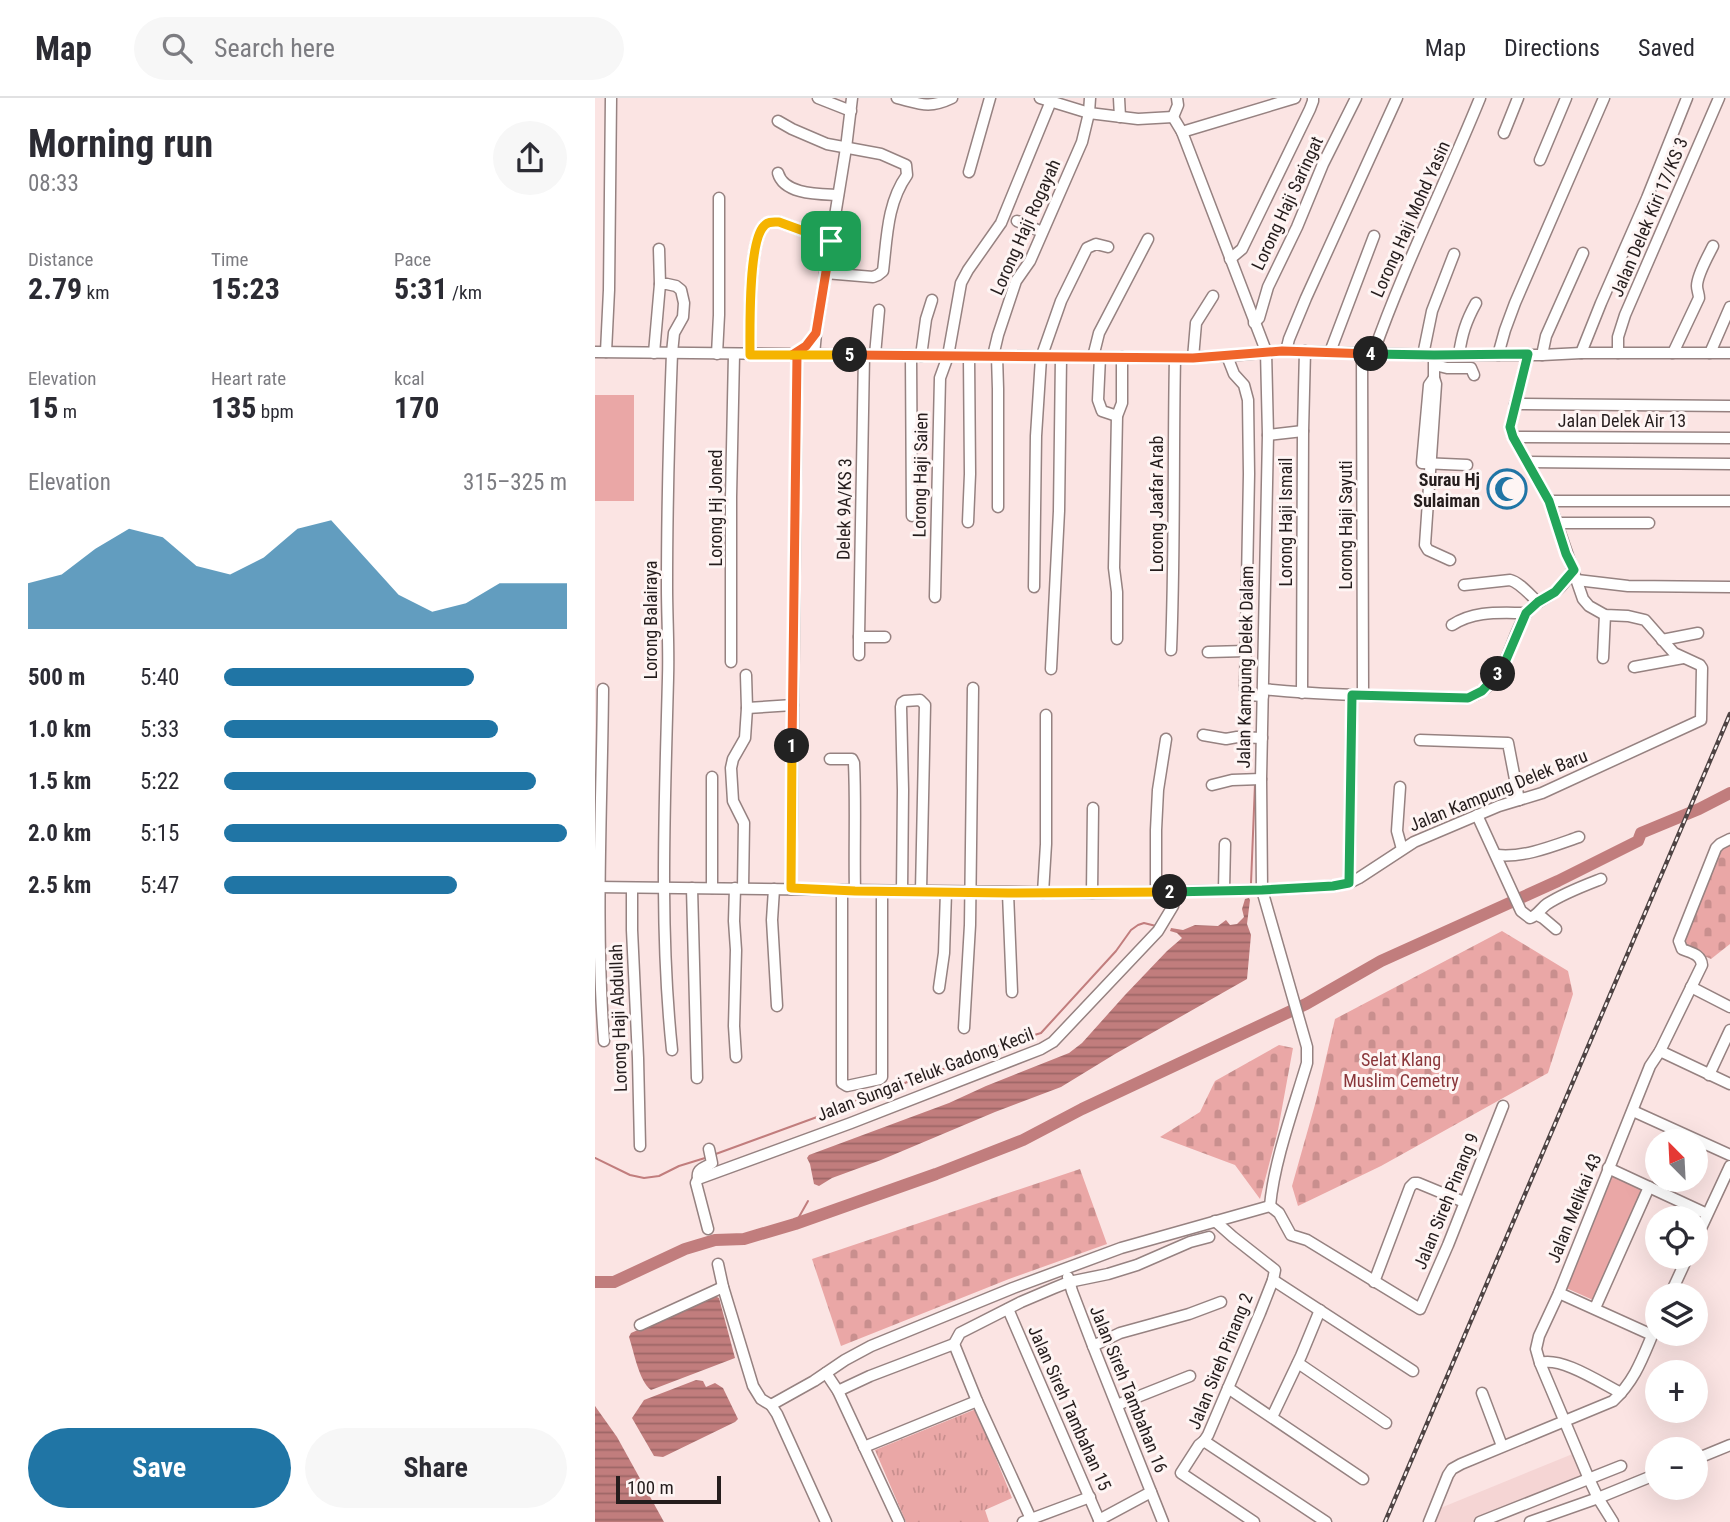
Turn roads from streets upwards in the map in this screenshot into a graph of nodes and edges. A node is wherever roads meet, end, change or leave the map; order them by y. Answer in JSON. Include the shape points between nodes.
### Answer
{"nodes":[{"id":1,"x":611,"y":98,"type":"edge"},
{"id":2,"x":818,"y":98,"type":"edge"},
{"id":3,"x":852,"y":98,"type":"edge"},
{"id":4,"x":897,"y":98,"type":"edge"},
{"id":5,"x":952,"y":98,"type":"edge"},
{"id":6,"x":990,"y":98,"type":"edge"},
{"id":7,"x":1090,"y":98,"type":"edge"},
{"id":8,"x":1119,"y":98,"type":"edge"},
{"id":9,"x":1177,"y":98,"type":"edge"},
{"id":10,"x":1293,"y":98,"type":"edge"},
{"id":11,"x":1313,"y":98,"type":"edge"},
{"id":12,"x":1356,"y":98,"type":"edge"},
{"id":13,"x":1397,"y":98,"type":"edge"},
{"id":14,"x":1481,"y":98,"type":"edge"},
{"id":15,"x":1518,"y":98,"type":"edge"},
{"id":16,"x":1566,"y":98,"type":"edge"},
{"id":17,"x":1604,"y":98,"type":"edge"},
{"id":18,"x":1687,"y":98,"type":"edge"},
{"id":19,"x":1719,"y":98,"type":"edge"},
{"id":20,"x":1045,"y":100,"type":"edge"},
{"id":21,"x":851,"y":111,"type":"junction"},
{"id":22,"x":1089,"y":113,"type":"junction"},
{"id":23,"x":1120,"y":117,"type":"junction"},
{"id":24,"x":1173,"y":117,"type":"junction"},
{"id":25,"x":778,"y":121,"type":"dead end"},
{"id":26,"x":1182,"y":132,"type":"junction"},
{"id":27,"x":1504,"y":133,"type":"dead end"},
{"id":28,"x":846,"y":148,"type":"junction"},
{"id":29,"x":1540,"y":160,"type":"dead end"},
{"id":30,"x":969,"y":172,"type":"dead end"},
{"id":31,"x":779,"y":173,"type":"dead end"},
{"id":32,"x":838,"y":195,"type":"junction"},
{"id":33,"x":719,"y":198,"type":"dead end"},
{"id":34,"x":1017,"y":221,"type":"dead end"},
{"id":35,"x":1042,"y":232,"type":"junction"},
{"id":36,"x":1374,"y":236,"type":"dead end"},
{"id":37,"x":1148,"y":239,"type":"dead end"},
{"id":38,"x":831,"y":241,"type":"junction"},
{"id":39,"x":1713,"y":246,"type":"dead end"},
{"id":40,"x":1108,"y":247,"type":"dead end"},
{"id":41,"x":659,"y":249,"type":"dead end"},
{"id":42,"x":1583,"y":253,"type":"dead end"},
{"id":43,"x":1454,"y":254,"type":"dead end"},
{"id":44,"x":1230,"y":259,"type":"junction"},
{"id":45,"x":825,"y":273,"type":"junction"},
{"id":46,"x":660,"y":284,"type":"junction"},
{"id":47,"x":1213,"y":296,"type":"dead end"},
{"id":48,"x":932,"y":300,"type":"dead end"},
{"id":49,"x":1476,"y":303,"type":"dead end"},
{"id":50,"x":1730,"y":307,"type":"edge"},
{"id":51,"x":879,"y":310,"type":"dead end"},
{"id":52,"x":1254,"y":323,"type":"junction"},
{"id":53,"x":816,"y":333,"type":"junction"},
{"id":54,"x":1618,"y":345,"type":"junction"},
{"id":55,"x":1266,"y":351,"type":"junction"},
{"id":56,"x":1286,"y":351,"type":"junction"},
{"id":57,"x":1305,"y":351,"type":"junction"},
{"id":58,"x":601,"y":352,"type":"edge"},
{"id":59,"x":1330,"y":352,"type":"junction"},
{"id":60,"x":1581,"y":352,"type":"junction"},
{"id":61,"x":1673,"y":352,"type":"junction"},
{"id":62,"x":654,"y":353,"type":"junction"},
{"id":63,"x":673,"y":353,"type":"junction"},
{"id":64,"x":1710,"y":353,"type":"junction"},
{"id":65,"x":1730,"y":353,"type":"edge"},
{"id":66,"x":717,"y":354,"type":"junction"},
{"id":67,"x":734,"y":354,"type":"junction"},
{"id":68,"x":1368,"y":354,"type":"junction"},
{"id":69,"x":1459,"y":354,"type":"junction"},
{"id":70,"x":1528,"y":354,"type":"junction"},
{"id":71,"x":750,"y":355,"type":"junction"},
{"id":72,"x":795,"y":355,"type":"junction"},
{"id":73,"x":814,"y":355,"type":"junction"},
{"id":74,"x":870,"y":355,"type":"junction"},
{"id":75,"x":1498,"y":355,"type":"junction"},
{"id":76,"x":1542,"y":355,"type":"junction"},
{"id":77,"x":916,"y":356,"type":"junction"},
{"id":78,"x":948,"y":356,"type":"junction"},
{"id":79,"x":969,"y":356,"type":"junction"},
{"id":80,"x":995,"y":356,"type":"junction"},
{"id":81,"x":1227,"y":356,"type":"junction"},
{"id":82,"x":1061,"y":357,"type":"junction"},
{"id":83,"x":1097,"y":357,"type":"junction"},
{"id":84,"x":1122,"y":357,"type":"junction"},
{"id":85,"x":1198,"y":357,"type":"junction"},
{"id":86,"x":1041,"y":358,"type":"junction"},
{"id":87,"x":1175,"y":358,"type":"junction"},
{"id":88,"x":1431,"y":359,"type":"junction"},
{"id":89,"x":1474,"y":374,"type":"dead end"},
{"id":90,"x":1515,"y":404,"type":"junction"},
{"id":91,"x":1730,"y":405,"type":"edge"},
{"id":92,"x":1117,"y":416,"type":"junction"},
{"id":93,"x":1303,"y":431,"type":"junction"},
{"id":94,"x":1268,"y":435,"type":"junction"},
{"id":95,"x":1513,"y":437,"type":"junction"},
{"id":96,"x":1730,"y":438,"type":"edge"},
{"id":97,"x":1528,"y":462,"type":"junction"},
{"id":98,"x":1427,"y":463,"type":"junction"},
{"id":99,"x":1730,"y":464,"type":"edge"},
{"id":100,"x":1467,"y":465,"type":"dead end"},
{"id":101,"x":1549,"y":501,"type":"junction"},
{"id":102,"x":1730,"y":501,"type":"edge"},
{"id":103,"x":998,"y":507,"type":"dead end"},
{"id":104,"x":1036,"y":510,"type":"junction"},
{"id":105,"x":1059,"y":511,"type":"junction"},
{"id":106,"x":912,"y":516,"type":"dead end"},
{"id":107,"x":968,"y":522,"type":"dead end"},
{"id":108,"x":1556,"y":523,"type":"junction"},
{"id":109,"x":1649,"y":523,"type":"dead end"},
{"id":110,"x":1450,"y":560,"type":"dead end"},
{"id":111,"x":1575,"y":575,"type":"junction"},
{"id":112,"x":1464,"y":585,"type":"dead end"},
{"id":113,"x":1034,"y":587,"type":"dead end"},
{"id":114,"x":1730,"y":587,"type":"edge"},
{"id":115,"x":935,"y":597,"type":"dead end"},
{"id":116,"x":1538,"y":602,"type":"junction"},
{"id":117,"x":1526,"y":613,"type":"junction"},
{"id":118,"x":1605,"y":615,"type":"junction"},
{"id":119,"x":1453,"y":625,"type":"dead end"},
{"id":120,"x":1698,"y":633,"type":"dead end"},
{"id":121,"x":859,"y":637,"type":"junction"},
{"id":122,"x":885,"y":637,"type":"dead end"},
{"id":123,"x":1117,"y":639,"type":"dead end"},
{"id":124,"x":1663,"y":640,"type":"junction"},
{"id":125,"x":1171,"y":650,"type":"dead end"},
{"id":126,"x":1246,"y":651,"type":"junction"},
{"id":127,"x":1208,"y":652,"type":"dead end"},
{"id":128,"x":859,"y":655,"type":"dead end"},
{"id":129,"x":1603,"y":658,"type":"dead end"},
{"id":130,"x":1683,"y":658,"type":"junction"},
{"id":131,"x":731,"y":662,"type":"dead end"},
{"id":132,"x":1634,"y":667,"type":"dead end"},
{"id":133,"x":1051,"y":669,"type":"dead end"},
{"id":134,"x":746,"y":675,"type":"dead end"},
{"id":135,"x":973,"y":688,"type":"dead end"},
{"id":136,"x":603,"y":689,"type":"dead end"},
{"id":137,"x":1302,"y":693,"type":"junction"},
{"id":138,"x":1260,"y":694,"type":"junction"},
{"id":139,"x":1357,"y":695,"type":"junction"},
{"id":140,"x":793,"y":705,"type":"junction"},
{"id":141,"x":747,"y":708,"type":"junction"},
{"id":142,"x":1046,"y":715,"type":"dead end"},
{"id":143,"x":1203,"y":735,"type":"dead end"},
{"id":144,"x":1262,"y":738,"type":"junction"},
{"id":145,"x":1166,"y":739,"type":"dead end"},
{"id":146,"x":1420,"y":740,"type":"dead end"},
{"id":147,"x":830,"y":760,"type":"dead end"},
{"id":148,"x":712,"y":777,"type":"dead end"},
{"id":149,"x":1253,"y":779,"type":"junction"},
{"id":150,"x":1212,"y":785,"type":"dead end"},
{"id":151,"x":1400,"y":787,"type":"dead end"},
{"id":152,"x":1519,"y":800,"type":"junction"},
{"id":153,"x":1093,"y":808,"type":"dead end"},
{"id":154,"x":1477,"y":815,"type":"junction"},
{"id":155,"x":1579,"y":837,"type":"dead end"},
{"id":156,"x":1730,"y":839,"type":"edge"},
{"id":157,"x":1225,"y":844,"type":"dead end"},
{"id":158,"x":1402,"y":849,"type":"junction"},
{"id":159,"x":1497,"y":855,"type":"junction"},
{"id":160,"x":1601,"y":879,"type":"dead end"},
{"id":161,"x":1349,"y":883,"type":"junction"},
{"id":162,"x":598,"y":887,"type":"edge"},
{"id":163,"x":665,"y":887,"type":"junction"},
{"id":164,"x":632,"y":888,"type":"junction"},
{"id":165,"x":692,"y":888,"type":"junction"},
{"id":166,"x":712,"y":888,"type":"junction"},
{"id":167,"x":739,"y":888,"type":"junction"},
{"id":168,"x":791,"y":888,"type":"junction"},
{"id":169,"x":774,"y":889,"type":"junction"},
{"id":170,"x":842,"y":890,"type":"junction"},
{"id":171,"x":1224,"y":890,"type":"junction"},
{"id":172,"x":1262,"y":890,"type":"junction"},
{"id":173,"x":855,"y":891,"type":"junction"},
{"id":174,"x":883,"y":891,"type":"junction"},
{"id":175,"x":902,"y":891,"type":"junction"},
{"id":176,"x":921,"y":891,"type":"junction"},
{"id":177,"x":946,"y":892,"type":"junction"},
{"id":178,"x":970,"y":892,"type":"junction"},
{"id":179,"x":1156,"y":892,"type":"junction"},
{"id":180,"x":1174,"y":892,"type":"junction"},
{"id":181,"x":1008,"y":893,"type":"junction"},
{"id":182,"x":1042,"y":893,"type":"junction"},
{"id":183,"x":1092,"y":893,"type":"junction"},
{"id":184,"x":1537,"y":915,"type":"junction"},
{"id":185,"x":1556,"y":929,"type":"dead end"},
{"id":186,"x":1691,"y":987,"type":"junction"},
{"id":187,"x":939,"y":988,"type":"dead end"},
{"id":188,"x":1012,"y":992,"type":"dead end"},
{"id":189,"x":777,"y":1006,"type":"dead end"},
{"id":190,"x":1730,"y":1007,"type":"edge"},
{"id":191,"x":964,"y":1028,"type":"dead end"},
{"id":192,"x":1730,"y":1030,"type":"edge"},
{"id":193,"x":604,"y":1041,"type":"dead end"},
{"id":194,"x":672,"y":1049,"type":"dead end"},
{"id":195,"x":1660,"y":1051,"type":"junction"},
{"id":196,"x":736,"y":1057,"type":"dead end"},
{"id":197,"x":1709,"y":1074,"type":"junction"},
{"id":198,"x":697,"y":1078,"type":"dead end"},
{"id":199,"x":1730,"y":1084,"type":"edge"},
{"id":200,"x":1503,"y":1106,"type":"dead end"},
{"id":201,"x":1633,"y":1111,"type":"junction"},
{"id":202,"x":640,"y":1146,"type":"dead end"},
{"id":203,"x":710,"y":1154,"type":"dead end"},
{"id":204,"x":1730,"y":1155,"type":"edge"},
{"id":205,"x":1730,"y":1166,"type":"edge"},
{"id":206,"x":1608,"y":1168,"type":"junction"},
{"id":207,"x":701,"y":1177,"type":"junction"},
{"id":208,"x":1645,"y":1185,"type":"edge"},
{"id":209,"x":1647,"y":1192,"type":"edge"},
{"id":210,"x":1660,"y":1192,"type":"edge"},
{"id":211,"x":1464,"y":1202,"type":"junction"},
{"id":212,"x":1271,"y":1206,"type":"junction"},
{"id":213,"x":1690,"y":1206,"type":"edge"},
{"id":214,"x":1708,"y":1212,"type":"edge"},
{"id":215,"x":1215,"y":1221,"type":"junction"},
{"id":216,"x":708,"y":1228,"type":"dead end"},
{"id":217,"x":1209,"y":1237,"type":"dead end"},
{"id":218,"x":718,"y":1264,"type":"dead end"},
{"id":219,"x":1066,"y":1268,"type":"junction"},
{"id":220,"x":1273,"y":1280,"type":"junction"},
{"id":221,"x":1069,"y":1282,"type":"junction"},
{"id":222,"x":1374,"y":1282,"type":"junction"},
{"id":223,"x":723,"y":1287,"type":"junction"},
{"id":224,"x":1559,"y":1293,"type":"junction"},
{"id":225,"x":1221,"y":1302,"type":"dead end"},
{"id":226,"x":1595,"y":1308,"type":"junction"},
{"id":227,"x":1008,"y":1309,"type":"junction"},
{"id":228,"x":1320,"y":1310,"type":"junction"},
{"id":229,"x":640,"y":1325,"type":"dead end"},
{"id":230,"x":1645,"y":1332,"type":"edge"},
{"id":231,"x":954,"y":1344,"type":"junction"},
{"id":232,"x":1093,"y":1346,"type":"junction"},
{"id":233,"x":1648,"y":1346,"type":"edge"},
{"id":234,"x":1298,"y":1363,"type":"junction"},
{"id":235,"x":1540,"y":1363,"type":"junction"},
{"id":236,"x":1413,"y":1371,"type":"dead end"},
{"id":237,"x":826,"y":1373,"type":"junction"},
{"id":238,"x":1190,"y":1376,"type":"dead end"},
{"id":239,"x":1228,"y":1388,"type":"junction"},
{"id":240,"x":838,"y":1391,"type":"junction"},
{"id":241,"x":1482,"y":1393,"type":"dead end"},
{"id":242,"x":1621,"y":1393,"type":"junction"},
{"id":243,"x":977,"y":1401,"type":"junction"},
{"id":244,"x":771,"y":1405,"type":"junction"},
{"id":245,"x":1117,"y":1405,"type":"junction"},
{"id":246,"x":1272,"y":1417,"type":"junction"},
{"id":247,"x":1565,"y":1421,"type":"junction"},
{"id":248,"x":1386,"y":1423,"type":"dead end"},
{"id":249,"x":1204,"y":1441,"type":"junction"},
{"id":250,"x":1730,"y":1445,"type":"edge"},
{"id":251,"x":1502,"y":1446,"type":"junction"},
{"id":252,"x":864,"y":1447,"type":"junction"},
{"id":253,"x":1708,"y":1454,"type":"edge"},
{"id":254,"x":1621,"y":1466,"type":"dead end"},
{"id":255,"x":1363,"y":1479,"type":"dead end"},
{"id":256,"x":1589,"y":1479,"type":"junction"},
{"id":257,"x":1645,"y":1479,"type":"edge"},
{"id":258,"x":1151,"y":1492,"type":"junction"},
{"id":259,"x":1090,"y":1497,"type":"junction"},
{"id":260,"x":1598,"y":1498,"type":"junction"},
{"id":261,"x":1027,"y":1520,"type":"edge"},
{"id":262,"x":1100,"y":1521,"type":"edge"},
{"id":263,"x":826,"y":1522,"type":"edge"},
{"id":264,"x":899,"y":1522,"type":"edge"},
{"id":265,"x":1163,"y":1522,"type":"edge"},
{"id":266,"x":1254,"y":1522,"type":"edge"},
{"id":267,"x":1326,"y":1522,"type":"edge"},
{"id":268,"x":1429,"y":1522,"type":"edge"},
{"id":269,"x":1480,"y":1522,"type":"edge"},
{"id":270,"x":1530,"y":1522,"type":"edge"},
{"id":271,"x":1613,"y":1522,"type":"edge"}],
"edges":[{"from":1,"to":58,"type":"street","via":[[609,290]]},
{"from":2,"to":21,"type":"street"},
{"from":3,"to":21,"type":"street"},
{"from":4,"to":5,"type":"street","via":[[935,105]]},
{"from":6,"to":30,"type":"street"},
{"from":7,"to":22,"type":"street","name":"Lorong Haji Rogayah"},
{"from":8,"to":23,"type":"street"},
{"from":9,"to":24,"type":"street"},
{"from":10,"to":26,"type":"street"},
{"from":11,"to":44,"type":"street","via":[[1242,249]]},
{"from":12,"to":52,"type":"street","name":"Lorong Haji Saringat"},
{"from":13,"to":56,"type":"street"},
{"from":14,"to":68,"type":"street","name":"Lorong Haji Mohd Yasin"},
{"from":15,"to":27,"type":"street"},
{"from":16,"to":29,"type":"street"},
{"from":17,"to":75,"type":"street","via":[[1515,303]]},
{"from":18,"to":60,"type":"street"},
{"from":19,"to":54,"type":"street","name":"Jalan Delek Kiri 17/KS 3","via":[[1625,316]]},
{"from":20,"to":22,"type":"street"},
{"from":20,"to":78,"type":"street","name":"Lorong Haji Saien","via":[[1001,223],[961,283]]},
{"from":21,"to":28,"type":"street"},
{"from":22,"to":23,"type":"street"},
{"from":22,"to":35,"type":"street","name":"Lorong Haji Rogayah","via":[[1082,142]]},
{"from":23,"to":24,"type":"street"},
{"from":24,"to":26,"type":"street","name":"Jalan Kampung Delek Dalam"},
{"from":25,"to":28,"type":"street"},
{"from":26,"to":44,"type":"street","name":"Jalan Kampung Delek Dalam"},
{"from":28,"to":32,"type":"street"},
{"from":28,"to":45,"type":"street","via":[[881,154],[906,165],[907,175],[891,210],[883,271],[873,276]]},
{"from":31,"to":32,"type":"street","via":[[788,187]]},
{"from":32,"to":38,"type":"street"},
{"from":33,"to":66,"type":"street"},
{"from":34,"to":35,"type":"street"},
{"from":35,"to":80,"type":"street","name":"Lorong Haji Rogayah","via":[[1016,281]]},
{"from":36,"to":59,"type":"street"},
{"from":37,"to":83,"type":"street","via":[[1099,333]]},
{"from":38,"to":45,"type":"street"},
{"from":38,"to":71,"type":"street","via":[[779,222],[771,221],[759,232],[752,264]]},
{"from":39,"to":61,"type":"street","via":[[1697,286],[1699,298]]},
{"from":40,"to":86,"type":"street","via":[[1096,244],[1087,248],[1061,301]]},
{"from":41,"to":46,"type":"street"},
{"from":42,"to":76,"type":"street"},
{"from":43,"to":88,"type":"street","via":[[1431,311]]},
{"from":44,"to":52,"type":"street","name":"Jalan Kampung Delek Dalam"},
{"from":45,"to":53,"type":"street"},
{"from":46,"to":62,"type":"street"},
{"from":46,"to":63,"type":"street","name":"Lorong Balairaya","via":[[676,286],[684,303]]},
{"from":47,"to":85,"type":"street","via":[[1196,323],[1194,344],[1202,345]]},
{"from":48,"to":77,"type":"street"},
{"from":49,"to":69,"type":"street","via":[[1467,318]]},
{"from":50,"to":64,"type":"street"},
{"from":51,"to":74,"type":"street","name":"Delek 9A/KS 3"},
{"from":52,"to":55,"type":"street","name":"Jalan Kampung Delek Dalam"},
{"from":53,"to":72,"type":"street"},
{"from":53,"to":73,"type":"street"},
{"from":54,"to":60,"type":"street"},
{"from":54,"to":61,"type":"street"},
{"from":55,"to":56,"type":"street"},
{"from":55,"to":81,"type":"street"},
{"from":55,"to":94,"type":"street","name":"Jalan Kampung Delek Dalam"},
{"from":56,"to":57,"type":"street"},
{"from":57,"to":59,"type":"street"},
{"from":57,"to":93,"type":"street","name":"Lorong Haji Ismail"},
{"from":58,"to":62,"type":"street"},
{"from":59,"to":68,"type":"street"},
{"from":60,"to":76,"type":"street"},
{"from":61,"to":64,"type":"street"},
{"from":62,"to":63,"type":"street"},
{"from":63,"to":66,"type":"street"},
{"from":63,"to":163,"type":"street","name":"Lorong Balairaya"},
{"from":64,"to":65,"type":"street"},
{"from":66,"to":67,"type":"street"},
{"from":67,"to":71,"type":"street"},
{"from":67,"to":131,"type":"street","name":"Lorong Hj Joned"},
{"from":68,"to":88,"type":"street"},
{"from":68,"to":139,"type":"street","name":"Lorong Haji Sayuti"},
{"from":69,"to":75,"type":"street"},
{"from":69,"to":88,"type":"street"},
{"from":70,"to":75,"type":"street"},
{"from":70,"to":76,"type":"street"},
{"from":70,"to":90,"type":"street"},
{"from":71,"to":72,"type":"street"},
{"from":72,"to":73,"type":"street"},
{"from":72,"to":140,"type":"street"},
{"from":73,"to":74,"type":"street"},
{"from":74,"to":77,"type":"street"},
{"from":74,"to":121,"type":"street","name":"Delek 9A/KS 3"},
{"from":77,"to":78,"type":"street"},
{"from":77,"to":106,"type":"street"},
{"from":78,"to":79,"type":"street"},
{"from":78,"to":115,"type":"street","name":"Lorong Haji Saien","via":[[939,398]]},
{"from":79,"to":80,"type":"street"},
{"from":79,"to":107,"type":"street"},
{"from":80,"to":86,"type":"street"},
{"from":80,"to":103,"type":"street","name":"Lorong Haji Rogayah"},
{"from":81,"to":85,"type":"street"},
{"from":81,"to":126,"type":"street","via":[[1248,400]]},
{"from":82,"to":83,"type":"street"},
{"from":82,"to":86,"type":"street"},
{"from":82,"to":105,"type":"street"},
{"from":83,"to":84,"type":"street"},
{"from":83,"to":92,"type":"street","via":[[1098,400],[1103,411]]},
{"from":84,"to":87,"type":"street"},
{"from":84,"to":92,"type":"street","via":[[1122,403]]},
{"from":85,"to":87,"type":"street"},
{"from":86,"to":104,"type":"street"},
{"from":87,"to":125,"type":"street","name":"Lorong Jaafar Arab"},
{"from":88,"to":89,"type":"street","via":[[1447,368],[1471,368]]},
{"from":88,"to":98,"type":"street","via":[[1432,381],[1437,384]]},
{"from":90,"to":91,"type":"street"},
{"from":90,"to":95,"type":"street","via":[[1510,427]]},
{"from":92,"to":123,"type":"street"},
{"from":93,"to":94,"type":"street"},
{"from":93,"to":137,"type":"street","name":"Lorong Haji Ismail"},
{"from":94,"to":138,"type":"street","name":"Jalan Kampung Delek Dalam"},
{"from":95,"to":96,"type":"street","name":"Jalan Delek Air 13"},
{"from":95,"to":97,"type":"street"},
{"from":97,"to":99,"type":"street"},
{"from":97,"to":101,"type":"street"},
{"from":98,"to":100,"type":"street"},
{"from":98,"to":110,"type":"street","via":[[1425,545]]},
{"from":101,"to":102,"type":"street"},
{"from":101,"to":108,"type":"street"},
{"from":104,"to":105,"type":"street"},
{"from":104,"to":113,"type":"street"},
{"from":105,"to":133,"type":"street"},
{"from":108,"to":109,"type":"street"},
{"from":108,"to":111,"type":"street"},
{"from":111,"to":114,"type":"street","via":[[1628,586]]},
{"from":111,"to":116,"type":"street"},
{"from":111,"to":118,"type":"street","via":[[1583,599]]},
{"from":112,"to":116,"type":"street","via":[[1515,581]]},
{"from":116,"to":117,"type":"street"},
{"from":117,"to":119,"type":"street","via":[[1477,614]]},
{"from":117,"to":139,"type":"street","via":[[1503,667],[1474,696]]},
{"from":118,"to":124,"type":"street","via":[[1645,620]]},
{"from":118,"to":129,"type":"street"},
{"from":120,"to":124,"type":"street"},
{"from":121,"to":122,"type":"street"},
{"from":121,"to":128,"type":"street","name":"Delek 9A/KS 3"},
{"from":124,"to":130,"type":"street"},
{"from":126,"to":127,"type":"street"},
{"from":126,"to":138,"type":"street","via":[[1246,693]]},
{"from":130,"to":132,"type":"street"},
{"from":130,"to":152,"type":"street","name":"Jalan Kampung Delek Baru","via":[[1702,668],[1701,720]]},
{"from":134,"to":141,"type":"street"},
{"from":135,"to":178,"type":"street"},
{"from":136,"to":162,"type":"street"},
{"from":137,"to":138,"type":"street"},
{"from":137,"to":139,"type":"street"},
{"from":138,"to":144,"type":"street","name":"Jalan Kampung Delek Dalam"},
{"from":139,"to":161,"type":"street","name":"Lorong Haji Sayuti"},
{"from":140,"to":141,"type":"street"},
{"from":140,"to":168,"type":"street"},
{"from":141,"to":167,"type":"street","via":[[745,738],[731,768],[733,801],[744,823]]},
{"from":142,"to":182,"type":"street"},
{"from":143,"to":144,"type":"street"},
{"from":144,"to":149,"type":"street","name":"Jalan Kampung Delek Dalam"},
{"from":145,"to":179,"type":"street","via":[[1158,790]]},
{"from":146,"to":152,"type":"street","via":[[1508,743]]},
{"from":147,"to":173,"type":"street","via":[[852,759],[854,763]]},
{"from":148,"to":166,"type":"street"},
{"from":149,"to":150,"type":"street"},
{"from":149,"to":172,"type":"street","name":"Jalan Kampung Delek Dalam"},
{"from":151,"to":158,"type":"street","via":[[1397,831]]},
{"from":152,"to":154,"type":"street","name":"Jalan Kampung Delek Baru"},
{"from":153,"to":183,"type":"street"},
{"from":154,"to":158,"type":"street","name":"Jalan Kampung Delek Baru"},
{"from":154,"to":159,"type":"street"},
{"from":155,"to":159,"type":"street","via":[[1509,857]]},
{"from":156,"to":186,"type":"street","name":"Jalan Melikai 43","via":[[1714,853],[1682,931],[1682,949],[1698,956],[1702,965]]},
{"from":157,"to":171,"type":"street"},
{"from":158,"to":161,"type":"street","name":"Jalan Kampung Delek Baru"},
{"from":159,"to":184,"type":"street","via":[[1521,911],[1530,918]]},
{"from":160,"to":184,"type":"street","via":[[1566,893]]},
{"from":161,"to":172,"type":"street","name":"Jalan Kampung Delek Baru"},
{"from":162,"to":164,"type":"street","name":"Jalan Kampung Delek Baru"},
{"from":162,"to":193,"type":"street"},
{"from":163,"to":164,"type":"street","name":"Jalan Kampung Delek Baru"},
{"from":163,"to":165,"type":"street","name":"Jalan Kampung Delek Baru"},
{"from":163,"to":194,"type":"street","name":"Lorong Balairaya"},
{"from":164,"to":202,"type":"street","name":"Lorong Haji Abdullah"},
{"from":165,"to":166,"type":"street","name":"Jalan Kampung Delek Baru"},
{"from":165,"to":198,"type":"street"},
{"from":166,"to":167,"type":"street","name":"Jalan Kampung Delek Baru"},
{"from":167,"to":169,"type":"street","name":"Jalan Kampung Delek Baru"},
{"from":167,"to":196,"type":"street","via":[[734,921]]},
{"from":168,"to":169,"type":"street","name":"Jalan Kampung Delek Baru"},
{"from":168,"to":170,"type":"street","name":"Jalan Kampung Delek Baru"},
{"from":169,"to":189,"type":"street"},
{"from":170,"to":173,"type":"street","name":"Jalan Kampung Delek Baru"},
{"from":170,"to":174,"type":"street","via":[[842,1083],[848,1086],[882,1077]]},
{"from":171,"to":172,"type":"street","name":"Jalan Kampung Delek Baru"},
{"from":171,"to":180,"type":"street","name":"Jalan Kampung Delek Baru"},
{"from":172,"to":212,"type":"street","name":"Jalan Kampung Delek Dalam","via":[[1307,1047],[1307,1063]]},
{"from":173,"to":174,"type":"street","name":"Jalan Kampung Delek Baru"},
{"from":174,"to":175,"type":"street","name":"Jalan Kampung Delek Baru"},
{"from":175,"to":176,"type":"street","name":"Jalan Kampung Delek Baru"},
{"from":175,"to":176,"type":"street","via":[[901,707],[905,701],[925,705]]},
{"from":176,"to":177,"type":"street","name":"Jalan Kampung Delek Baru"},
{"from":177,"to":178,"type":"street","name":"Jalan Kampung Delek Baru"},
{"from":177,"to":187,"type":"street"},
{"from":178,"to":181,"type":"street","name":"Jalan Kampung Delek Baru"},
{"from":178,"to":191,"type":"street"},
{"from":179,"to":180,"type":"street","name":"Jalan Kampung Delek Baru"},
{"from":179,"to":183,"type":"street","name":"Jalan Kampung Delek Baru"},
{"from":180,"to":207,"type":"street","name":"Jalan Sungai Teluk Gadong Kecil","via":[[1173,906],[1158,931],[1053,1042]]},
{"from":181,"to":182,"type":"street","name":"Jalan Kampung Delek Baru"},
{"from":181,"to":188,"type":"street"},
{"from":182,"to":183,"type":"street","name":"Jalan Kampung Delek Baru"},
{"from":184,"to":185,"type":"street"},
{"from":186,"to":190,"type":"street"},
{"from":186,"to":195,"type":"street","name":"Jalan Melikai 43"},
{"from":192,"to":197,"type":"street"},
{"from":195,"to":197,"type":"street"},
{"from":195,"to":201,"type":"street","name":"Jalan Melikai 43"},
{"from":197,"to":199,"type":"street"},
{"from":200,"to":211,"type":"street","name":"Jalan Sireh Pinang 9"},
{"from":201,"to":204,"type":"street"},
{"from":201,"to":206,"type":"street","name":"Jalan Melikai 43"},
{"from":203,"to":207,"type":"street","via":[[712,1163],[698,1172]]},
{"from":205,"to":214,"type":"street"},
{"from":206,"to":208,"type":"street"},
{"from":206,"to":224,"type":"street","name":"Jalan Melikai 43"},
{"from":207,"to":216,"type":"street","via":[[696,1183]]},
{"from":209,"to":226,"type":"street"},
{"from":210,"to":213,"type":"street"},
{"from":211,"to":222,"type":"street","via":[[1414,1183]]},
{"from":211,"to":222,"type":"street","name":"Jalan Sireh Pinang 9","via":[[1420,1309]]},
{"from":212,"to":215,"type":"street"},
{"from":212,"to":222,"type":"street","via":[[1291,1235],[1307,1240]]},
{"from":215,"to":219,"type":"street"},
{"from":215,"to":220,"type":"street","name":"Jalan Sireh Pinang 2","via":[[1274,1267]]},
{"from":217,"to":221,"type":"street","via":[[1108,1275]]},
{"from":218,"to":223,"type":"street"},
{"from":219,"to":221,"type":"street","name":"Jalan Sireh Tambahan 16"},
{"from":219,"to":237,"type":"street","via":[[871,1346]]},
{"from":220,"to":228,"type":"street"},
{"from":220,"to":239,"type":"street","name":"Jalan Sireh Pinang 2"},
{"from":221,"to":227,"type":"street"},
{"from":221,"to":232,"type":"street","name":"Jalan Sireh Tambahan 16"},
{"from":223,"to":229,"type":"street"},
{"from":223,"to":244,"type":"street","via":[[753,1386]]},
{"from":224,"to":226,"type":"street"},
{"from":224,"to":235,"type":"street","name":"Jalan Melikai 43","via":[[1539,1336]]},
{"from":225,"to":232,"type":"street","via":[[1120,1333]]},
{"from":226,"to":230,"type":"street"},
{"from":227,"to":231,"type":"street","via":[[960,1333]]},
{"from":227,"to":259,"type":"street","name":"Jalan Sireh Tambahan 15"},
{"from":228,"to":234,"type":"street"},
{"from":228,"to":236,"type":"street"},
{"from":231,"to":240,"type":"street"},
{"from":231,"to":243,"type":"street"},
{"from":232,"to":245,"type":"street","name":"Jalan Sireh Tambahan 16"},
{"from":233,"to":242,"type":"street"},
{"from":234,"to":246,"type":"street"},
{"from":234,"to":248,"type":"street"},
{"from":235,"to":242,"type":"street","via":[[1560,1362]]},
{"from":235,"to":247,"type":"street","name":"Jalan Melikai 43"},
{"from":237,"to":240,"type":"street"},
{"from":237,"to":244,"type":"street"},
{"from":238,"to":245,"type":"street"},
{"from":239,"to":246,"type":"street"},
{"from":239,"to":249,"type":"street","name":"Jalan Sireh Pinang 2"},
{"from":240,"to":252,"type":"street"},
{"from":241,"to":251,"type":"street"},
{"from":242,"to":247,"type":"street","via":[[1613,1401]]},
{"from":243,"to":252,"type":"street"},
{"from":243,"to":261,"type":"street"},
{"from":244,"to":263,"type":"street"},
{"from":245,"to":258,"type":"street","name":"Jalan Sireh Tambahan 16"},
{"from":246,"to":255,"type":"street"},
{"from":247,"to":251,"type":"street"},
{"from":247,"to":256,"type":"street","name":"Jalan Melikai 43"},
{"from":249,"to":266,"type":"street","via":[[1181,1473]]},
{"from":249,"to":267,"type":"street","name":"Jalan Sireh Pinang 2"},
{"from":250,"to":253,"type":"street"},
{"from":251,"to":268,"type":"street","via":[[1452,1469]]},
{"from":252,"to":264,"type":"street"},
{"from":254,"to":256,"type":"street"},
{"from":256,"to":260,"type":"street","name":"Jalan Melikai 43"},
{"from":256,"to":269,"type":"street"},
{"from":257,"to":260,"type":"street"},
{"from":258,"to":262,"type":"street"},
{"from":258,"to":265,"type":"street","name":"Jalan Sireh Tambahan 16"},
{"from":259,"to":261,"type":"street"},
{"from":259,"to":262,"type":"street","name":"Jalan Sireh Tambahan 15"},
{"from":260,"to":270,"type":"street"},
{"from":260,"to":271,"type":"street","name":"Jalan Melikai 43"}]}
